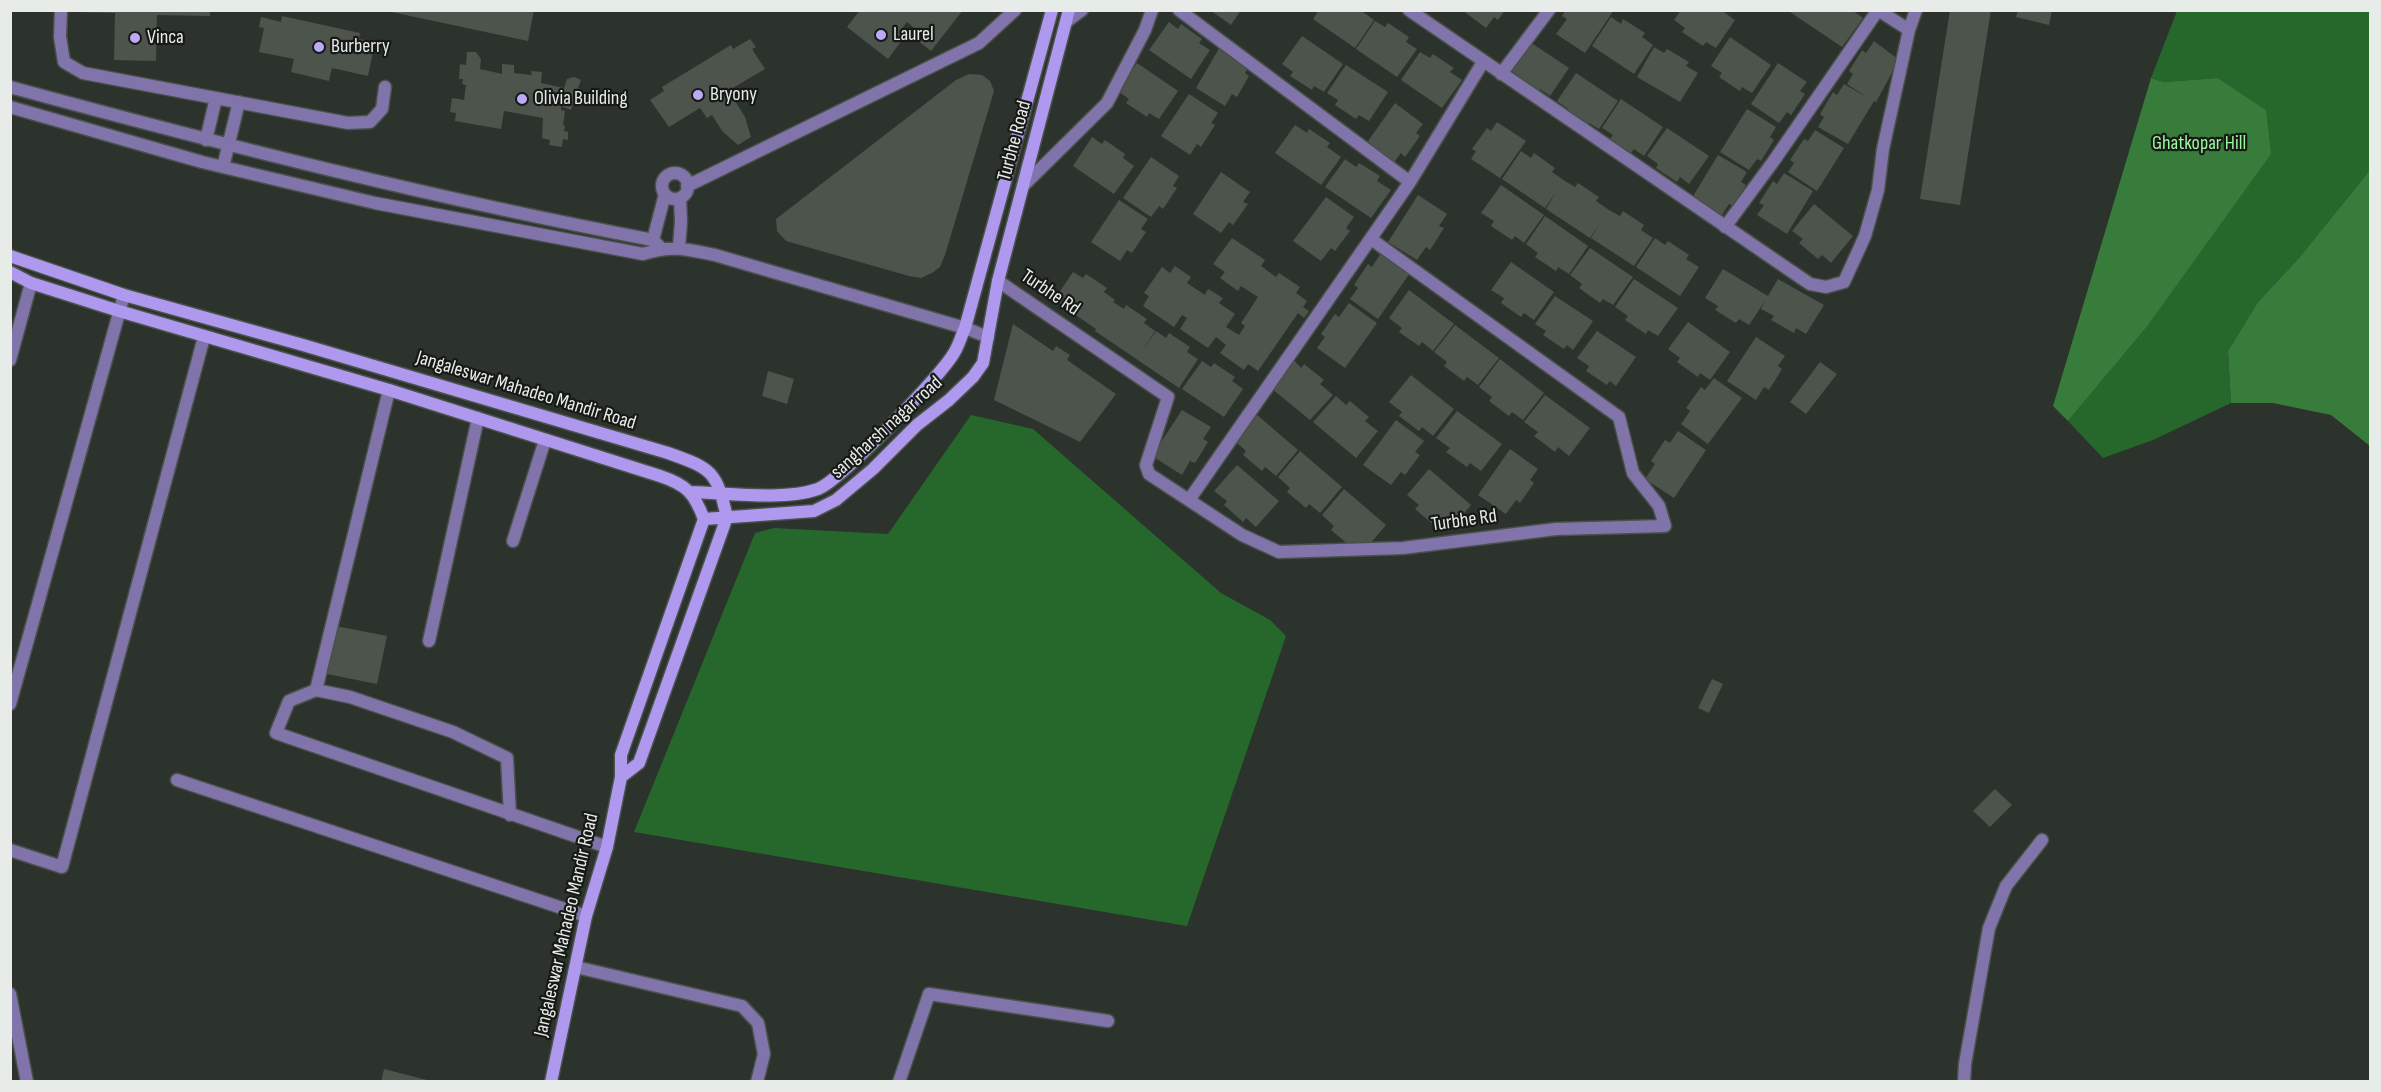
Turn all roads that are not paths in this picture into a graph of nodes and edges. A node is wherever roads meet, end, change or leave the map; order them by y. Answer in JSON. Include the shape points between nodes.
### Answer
{"nodes":[{"id":1,"x":61,"y":10,"type":"edge"},
{"id":2,"x":1016,"y":10,"type":"edge"},
{"id":3,"x":1052,"y":10,"type":"edge"},
{"id":4,"x":1082,"y":10,"type":"edge"},
{"id":5,"x":1152,"y":10,"type":"edge"},
{"id":6,"x":1179,"y":10,"type":"edge"},
{"id":7,"x":1409,"y":10,"type":"edge"},
{"id":8,"x":1549,"y":10,"type":"edge"},
{"id":9,"x":1916,"y":10,"type":"edge"},
{"id":10,"x":1067,"y":16,"type":"edge"},
{"id":11,"x":1909,"y":30,"type":"junction"},
{"id":12,"x":1483,"y":62,"type":"junction"},
{"id":13,"x":1501,"y":74,"type":"junction"},
{"id":14,"x":10,"y":87,"type":"edge"},
{"id":15,"x":385,"y":87,"type":"dead end"},
{"id":16,"x":216,"y":98,"type":"junction"},
{"id":17,"x":239,"y":102,"type":"junction"},
{"id":18,"x":10,"y":107,"type":"edge"},
{"id":19,"x":206,"y":140,"type":"junction"},
{"id":20,"x":229,"y":146,"type":"junction"},
{"id":21,"x":223,"y":166,"type":"junction"},
{"id":22,"x":1410,"y":182,"type":"junction"},
{"id":23,"x":687,"y":186,"type":"junction"},
{"id":24,"x":1023,"y":186,"type":"junction"},
{"id":25,"x":665,"y":194,"type":"junction"},
{"id":26,"x":680,"y":198,"type":"junction"},
{"id":27,"x":1725,"y":227,"type":"junction"},
{"id":28,"x":606,"y":231,"type":"junction"},
{"id":29,"x":1371,"y":239,"type":"junction"},
{"id":30,"x":658,"y":244,"type":"junction"},
{"id":31,"x":602,"y":246,"type":"junction"},
{"id":32,"x":679,"y":247,"type":"junction"},
{"id":33,"x":10,"y":256,"type":"edge"},
{"id":34,"x":10,"y":272,"type":"edge"},
{"id":35,"x":998,"y":281,"type":"junction"},
{"id":36,"x":31,"y":283,"type":"junction"},
{"id":37,"x":124,"y":295,"type":"junction"},
{"id":38,"x":119,"y":311,"type":"junction"},
{"id":39,"x":965,"y":328,"type":"junction"},
{"id":40,"x":204,"y":337,"type":"junction"},
{"id":41,"x":988,"y":337,"type":"junction"},
{"id":42,"x":10,"y":360,"type":"edge"},
{"id":43,"x":390,"y":390,"type":"junction"},
{"id":44,"x":478,"y":418,"type":"junction"},
{"id":45,"x":545,"y":440,"type":"junction"},
{"id":46,"x":691,"y":492,"type":"junction"},
{"id":47,"x":721,"y":492,"type":"junction"},
{"id":48,"x":1189,"y":500,"type":"junction"},
{"id":49,"x":727,"y":517,"type":"junction"},
{"id":50,"x":704,"y":519,"type":"junction"},
{"id":51,"x":513,"y":541,"type":"dead end"},
{"id":52,"x":429,"y":641,"type":"dead end"},
{"id":53,"x":316,"y":690,"type":"junction"},
{"id":54,"x":10,"y":704,"type":"edge"},
{"id":55,"x":621,"y":777,"type":"junction"},
{"id":56,"x":177,"y":780,"type":"dead end"},
{"id":57,"x":510,"y":815,"type":"junction"},
{"id":58,"x":2042,"y":840,"type":"dead end"},
{"id":59,"x":607,"y":847,"type":"junction"},
{"id":60,"x":10,"y":850,"type":"edge"},
{"id":61,"x":586,"y":916,"type":"junction"},
{"id":62,"x":576,"y":967,"type":"junction"},
{"id":63,"x":10,"y":994,"type":"edge"},
{"id":64,"x":1108,"y":1021,"type":"dead end"},
{"id":65,"x":10,"y":1060,"type":"edge"},
{"id":66,"x":24,"y":1060,"type":"junction"},
{"id":67,"x":27,"y":1082,"type":"edge"},
{"id":68,"x":551,"y":1082,"type":"edge"},
{"id":69,"x":757,"y":1082,"type":"edge"},
{"id":70,"x":899,"y":1082,"type":"edge"},
{"id":71,"x":1964,"y":1082,"type":"edge"}],
"edges":[{"from":1,"to":16,"type":"street","via":[[64,62],[83,73]]},
{"from":2,"to":23,"type":"street","via":[[979,43]]},
{"from":3,"to":39,"type":"main road"},
{"from":4,"to":10,"type":"street"},
{"from":5,"to":24,"type":"street","via":[[1107,103]]},
{"from":6,"to":22,"type":"street"},
{"from":7,"to":12,"type":"street"},
{"from":8,"to":13,"type":"street"},
{"from":9,"to":11,"type":"street"},
{"from":10,"to":24,"type":"main road","name":"Turbhe Road"},
{"from":11,"to":27,"type":"street","via":[[1878,10]]},
{"from":11,"to":27,"type":"street","via":[[1882,149],[1878,190],[1865,236],[1844,282],[1826,287],[1810,284]]},
{"from":12,"to":13,"type":"street"},
{"from":12,"to":22,"type":"street"},
{"from":13,"to":27,"type":"street"},
{"from":14,"to":19,"type":"street"},
{"from":15,"to":17,"type":"street","via":[[382,109],[370,122],[348,123]]},
{"from":16,"to":17,"type":"street"},
{"from":16,"to":19,"type":"street"},
{"from":17,"to":20,"type":"street"},
{"from":18,"to":21,"type":"street"},
{"from":19,"to":20,"type":"street"},
{"from":20,"to":21,"type":"street"},
{"from":20,"to":28,"type":"street","via":[[379,183]]},
{"from":21,"to":31,"type":"street","via":[[375,203]]},
{"from":22,"to":29,"type":"street"},
{"from":23,"to":25,"type":"street","via":[[681,175],[673,174],[663,182]]},
{"from":23,"to":26,"type":"street"},
{"from":24,"to":35,"type":"main road","name":"Turbhe Road"},
{"from":25,"to":26,"type":"street"},
{"from":25,"to":30,"type":"street"},
{"from":26,"to":32,"type":"street"},
{"from":28,"to":30,"type":"street"},
{"from":28,"to":31,"type":"street"},
{"from":29,"to":48,"type":"street"},
{"from":29,"to":48,"type":"street","name":"Turbhe Rd","via":[[1619,417],[1633,473],[1659,506],[1665,526],[1556,529],[1403,548],[1279,552],[1242,535]]},
{"from":30,"to":31,"type":"street","via":[[643,254]]},
{"from":30,"to":32,"type":"street"},
{"from":32,"to":39,"type":"street"},
{"from":33,"to":37,"type":"main road","name":"Jangaleswar Mahadeo Mandir Road"},
{"from":34,"to":36,"type":"main road","name":"Jangaleswar Mahadeo Mandir Road"},
{"from":35,"to":41,"type":"main road","name":"sangharsh nagar road"},
{"from":35,"to":48,"type":"street","name":"Turbhe Rd","via":[[1168,397],[1146,465],[1149,474]]},
{"from":36,"to":38,"type":"main road","name":"Jangaleswar Mahadeo Mandir Road"},
{"from":36,"to":42,"type":"street"},
{"from":37,"to":38,"type":"street"},
{"from":37,"to":47,"type":"main road","name":"Jangaleswar Mahadeo Mandir Road","via":[[668,453],[714,475]]},
{"from":38,"to":40,"type":"main road","name":"Jangaleswar Mahadeo Mandir Road"},
{"from":38,"to":54,"type":"street"},
{"from":39,"to":41,"type":"street"},
{"from":39,"to":47,"type":"main road","via":[[954,354],[926,386],[860,456],[821,488],[759,495]]},
{"from":40,"to":43,"type":"main road","name":"Jangaleswar Mahadeo Mandir Road"},
{"from":40,"to":60,"type":"street","via":[[62,867]]},
{"from":41,"to":49,"type":"main road","name":"sangharsh nagar road","via":[[983,363],[973,377],[836,500],[814,511]]},
{"from":43,"to":44,"type":"main road","name":"Jangaleswar Mahadeo Mandir Road"},
{"from":43,"to":53,"type":"street"},
{"from":44,"to":45,"type":"main road","name":"Jangaleswar Mahadeo Mandir Road"},
{"from":44,"to":52,"type":"street"},
{"from":45,"to":46,"type":"main road","name":"Jangaleswar Mahadeo Mandir Road","via":[[676,482]]},
{"from":45,"to":51,"type":"street"},
{"from":46,"to":47,"type":"main road"},
{"from":46,"to":50,"type":"main road"},
{"from":47,"to":49,"type":"main road","name":"Jangaleswar Mahadeo Mandir Road"},
{"from":49,"to":50,"type":"main road","name":"sangharsh nagar road"},
{"from":49,"to":55,"type":"main road","via":[[639,763]]},
{"from":50,"to":55,"type":"main road","name":"Jangaleswar Mahadeo Mandir Road","via":[[621,755]]},
{"from":53,"to":57,"type":"street","via":[[350,697],[453,732],[507,758]]},
{"from":53,"to":57,"type":"street","via":[[289,701],[276,733]]},
{"from":55,"to":59,"type":"main road","name":"Jangaleswar Mahadeo Mandir Road"},
{"from":56,"to":61,"type":"street"},
{"from":57,"to":59,"type":"street"},
{"from":58,"to":71,"type":"street","via":[[2006,886],[1989,928]]},
{"from":59,"to":61,"type":"main road","name":"Jangaleswar Mahadeo Mandir Road"},
{"from":61,"to":62,"type":"main road","name":"Jangaleswar Mahadeo Mandir Road"},
{"from":62,"to":68,"type":"main road","name":"Jangaleswar Mahadeo Mandir Road"},
{"from":62,"to":69,"type":"street","via":[[742,1006],[758,1023],[764,1054]]},
{"from":63,"to":66,"type":"street"},
{"from":64,"to":70,"type":"street","via":[[928,994]]},
{"from":65,"to":66,"type":"street"},
{"from":66,"to":67,"type":"street"}]}
